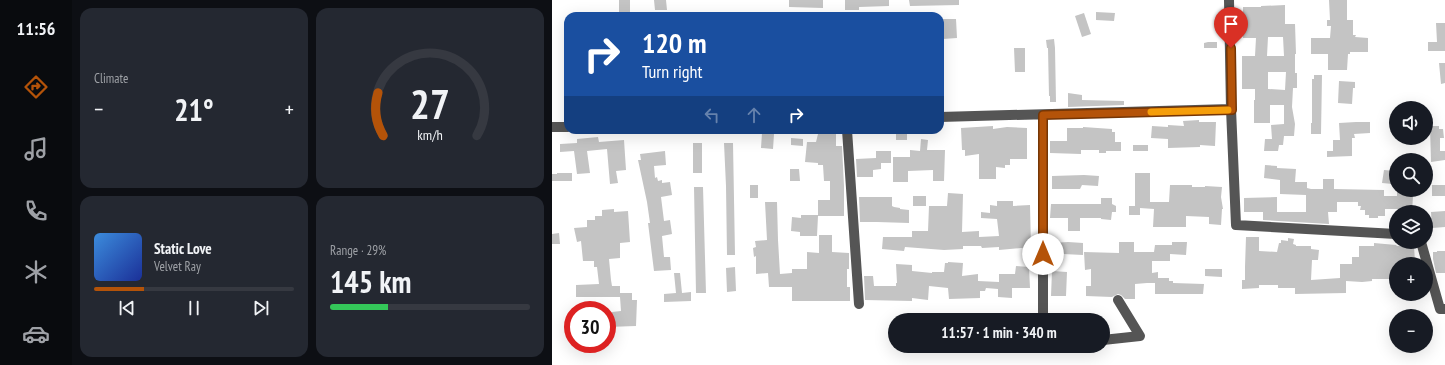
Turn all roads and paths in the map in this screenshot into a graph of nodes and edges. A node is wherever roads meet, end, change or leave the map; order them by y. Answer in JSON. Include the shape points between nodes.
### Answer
{"nodes":[{"id":1,"x":1229,"y":0,"type":"edge"},
{"id":2,"x":1232,"y":110,"type":"junction"},
{"id":3,"x":1043,"y":115,"type":"junction"},
{"id":4,"x":944,"y":117,"type":"edge"},
{"id":5,"x":564,"y":126,"type":"edge"},
{"id":6,"x":552,"y":127,"type":"edge"},
{"id":7,"x":847,"y":134,"type":"edge"},
{"id":8,"x":1389,"y":234,"type":"edge"},
{"id":9,"x":1423,"y":249,"type":"edge"},
{"id":10,"x":1118,"y":300,"type":"dead end"},
{"id":11,"x":859,"y":304,"type":"dead end"},
{"id":12,"x":1445,"y":309,"type":"edge"},
{"id":13,"x":1043,"y":313,"type":"edge"},
{"id":14,"x":1110,"y":339,"type":"edge"}],
"edges":[{"from":1,"to":2,"type":"street"},
{"from":2,"to":3,"type":"street"},
{"from":2,"to":8,"type":"street","via":[[1236,225]]},
{"from":3,"to":4,"type":"street"},
{"from":3,"to":13,"type":"street"},
{"from":5,"to":6,"type":"street"},
{"from":7,"to":11,"type":"street"},
{"from":9,"to":12,"type":"street","via":[[1440,309]]},
{"from":10,"to":14,"type":"street","via":[[1140,336]]}]}
